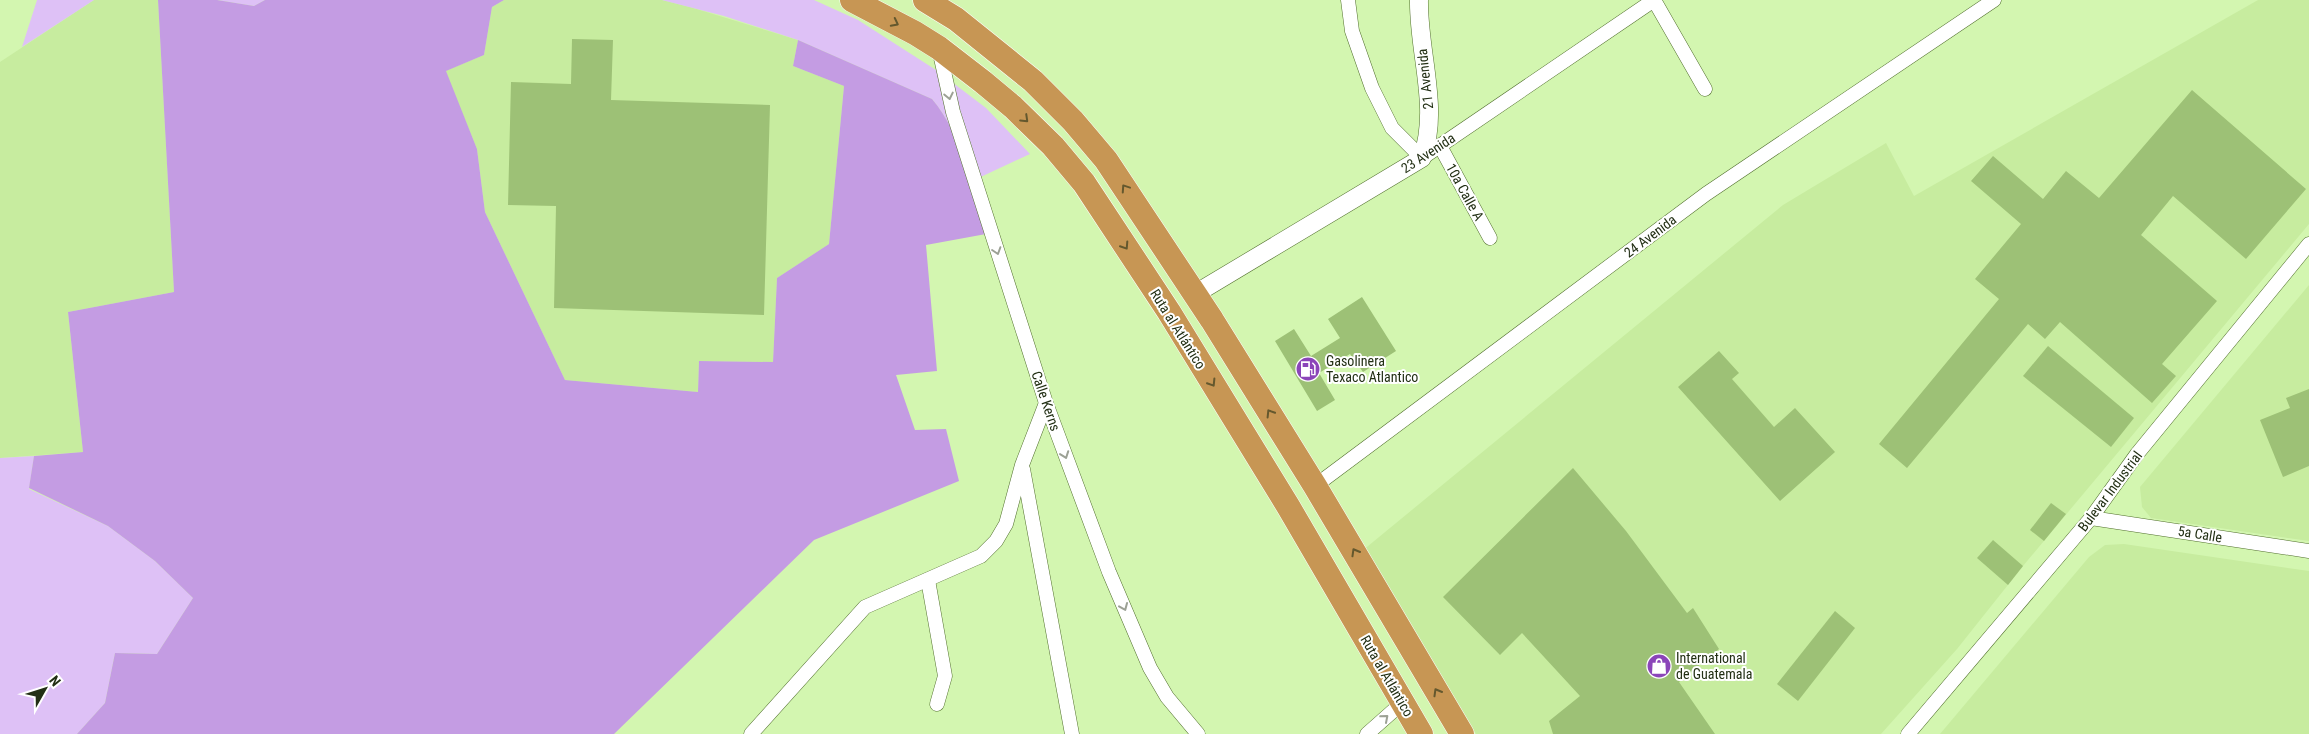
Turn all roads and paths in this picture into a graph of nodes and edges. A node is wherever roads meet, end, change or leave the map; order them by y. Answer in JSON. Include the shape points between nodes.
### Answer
{"nodes":[{"id":1,"x":852,"y":0,"type":"edge"},
{"id":2,"x":925,"y":0,"type":"edge"},
{"id":3,"x":1348,"y":0,"type":"edge"},
{"id":4,"x":1419,"y":0,"type":"edge"},
{"id":5,"x":1654,"y":0,"type":"edge"},
{"id":6,"x":1994,"y":0,"type":"edge"},
{"id":7,"x":939,"y":48,"type":"junction"},
{"id":8,"x":1705,"y":89,"type":"dead end"},
{"id":9,"x":1440,"y":146,"type":"junction"},
{"id":10,"x":1422,"y":158,"type":"junction"},
{"id":11,"x":1490,"y":238,"type":"dead end"},
{"id":12,"x":2309,"y":244,"type":"edge"},
{"id":13,"x":1195,"y":294,"type":"junction"},
{"id":14,"x":1046,"y":403,"type":"junction"},
{"id":15,"x":1022,"y":465,"type":"junction"},
{"id":16,"x":1316,"y":486,"type":"junction"},
{"id":17,"x":2091,"y":518,"type":"junction"},
{"id":18,"x":2309,"y":551,"type":"edge"},
{"id":19,"x":928,"y":580,"type":"junction"},
{"id":20,"x":1402,"y":703,"type":"junction"},
{"id":21,"x":937,"y":704,"type":"dead end"},
{"id":22,"x":751,"y":734,"type":"edge"},
{"id":23,"x":1072,"y":734,"type":"edge"},
{"id":24,"x":1198,"y":734,"type":"edge"},
{"id":25,"x":1367,"y":734,"type":"edge"},
{"id":26,"x":1421,"y":734,"type":"edge"},
{"id":27,"x":1462,"y":734,"type":"edge"},
{"id":28,"x":1908,"y":734,"type":"edge"}],
"edges":[{"from":1,"to":7,"type":"highway","name":"Ruta al Atlántico","one_way":true},
{"from":13,"to":2,"type":"highway","one_way":true,"via":[[1106,160],[1073,122],[1003,56],[956,19]]},
{"from":3,"to":10,"type":"street","via":[[1352,31],[1372,88],[1392,128]]},
{"from":4,"to":10,"type":"street","name":"21 Avenida","via":[[1429,110],[1428,141]]},
{"from":5,"to":8,"type":"street"},
{"from":5,"to":9,"type":"street","name":"23 Avenida"},
{"from":6,"to":16,"type":"street","name":"24 Avenida","via":[[1706,194]]},
{"from":7,"to":14,"type":"street","name":"Calle Kerns","one_way":true,"via":[[953,112]]},
{"from":7,"to":20,"type":"highway","name":"Ruta al Atlántico","one_way":true,"via":[[1013,107],[1053,146],[1084,183],[1288,506]]},
{"from":9,"to":10,"type":"street","name":"23 Avenida"},
{"from":9,"to":11,"type":"street","name":"10a Calle A"},
{"from":10,"to":13,"type":"street","name":"23 Avenida"},
{"from":12,"to":17,"type":"street","name":"Bulevar Industrial","via":[[2137,454]]},
{"from":16,"to":13,"type":"highway","one_way":true},
{"from":14,"to":15,"type":"street"},
{"from":14,"to":24,"type":"street","name":"Calle Kerns","one_way":true,"via":[[1109,572],[1150,668],[1167,697]]},
{"from":15,"to":19,"type":"street","via":[[1006,524],[996,541],[980,556]]},
{"from":15,"to":23,"type":"street"},
{"from":27,"to":16,"type":"highway","one_way":true},
{"from":17,"to":18,"type":"street","name":"5a Calle"},
{"from":17,"to":28,"type":"street","name":"Bulevar Industrial"},
{"from":19,"to":21,"type":"street","via":[[945,676]]},
{"from":19,"to":22,"type":"street","via":[[864,607]]},
{"from":25,"to":20,"type":"street","one_way":true},
{"from":20,"to":26,"type":"highway","name":"Ruta al Atlántico"}]}
